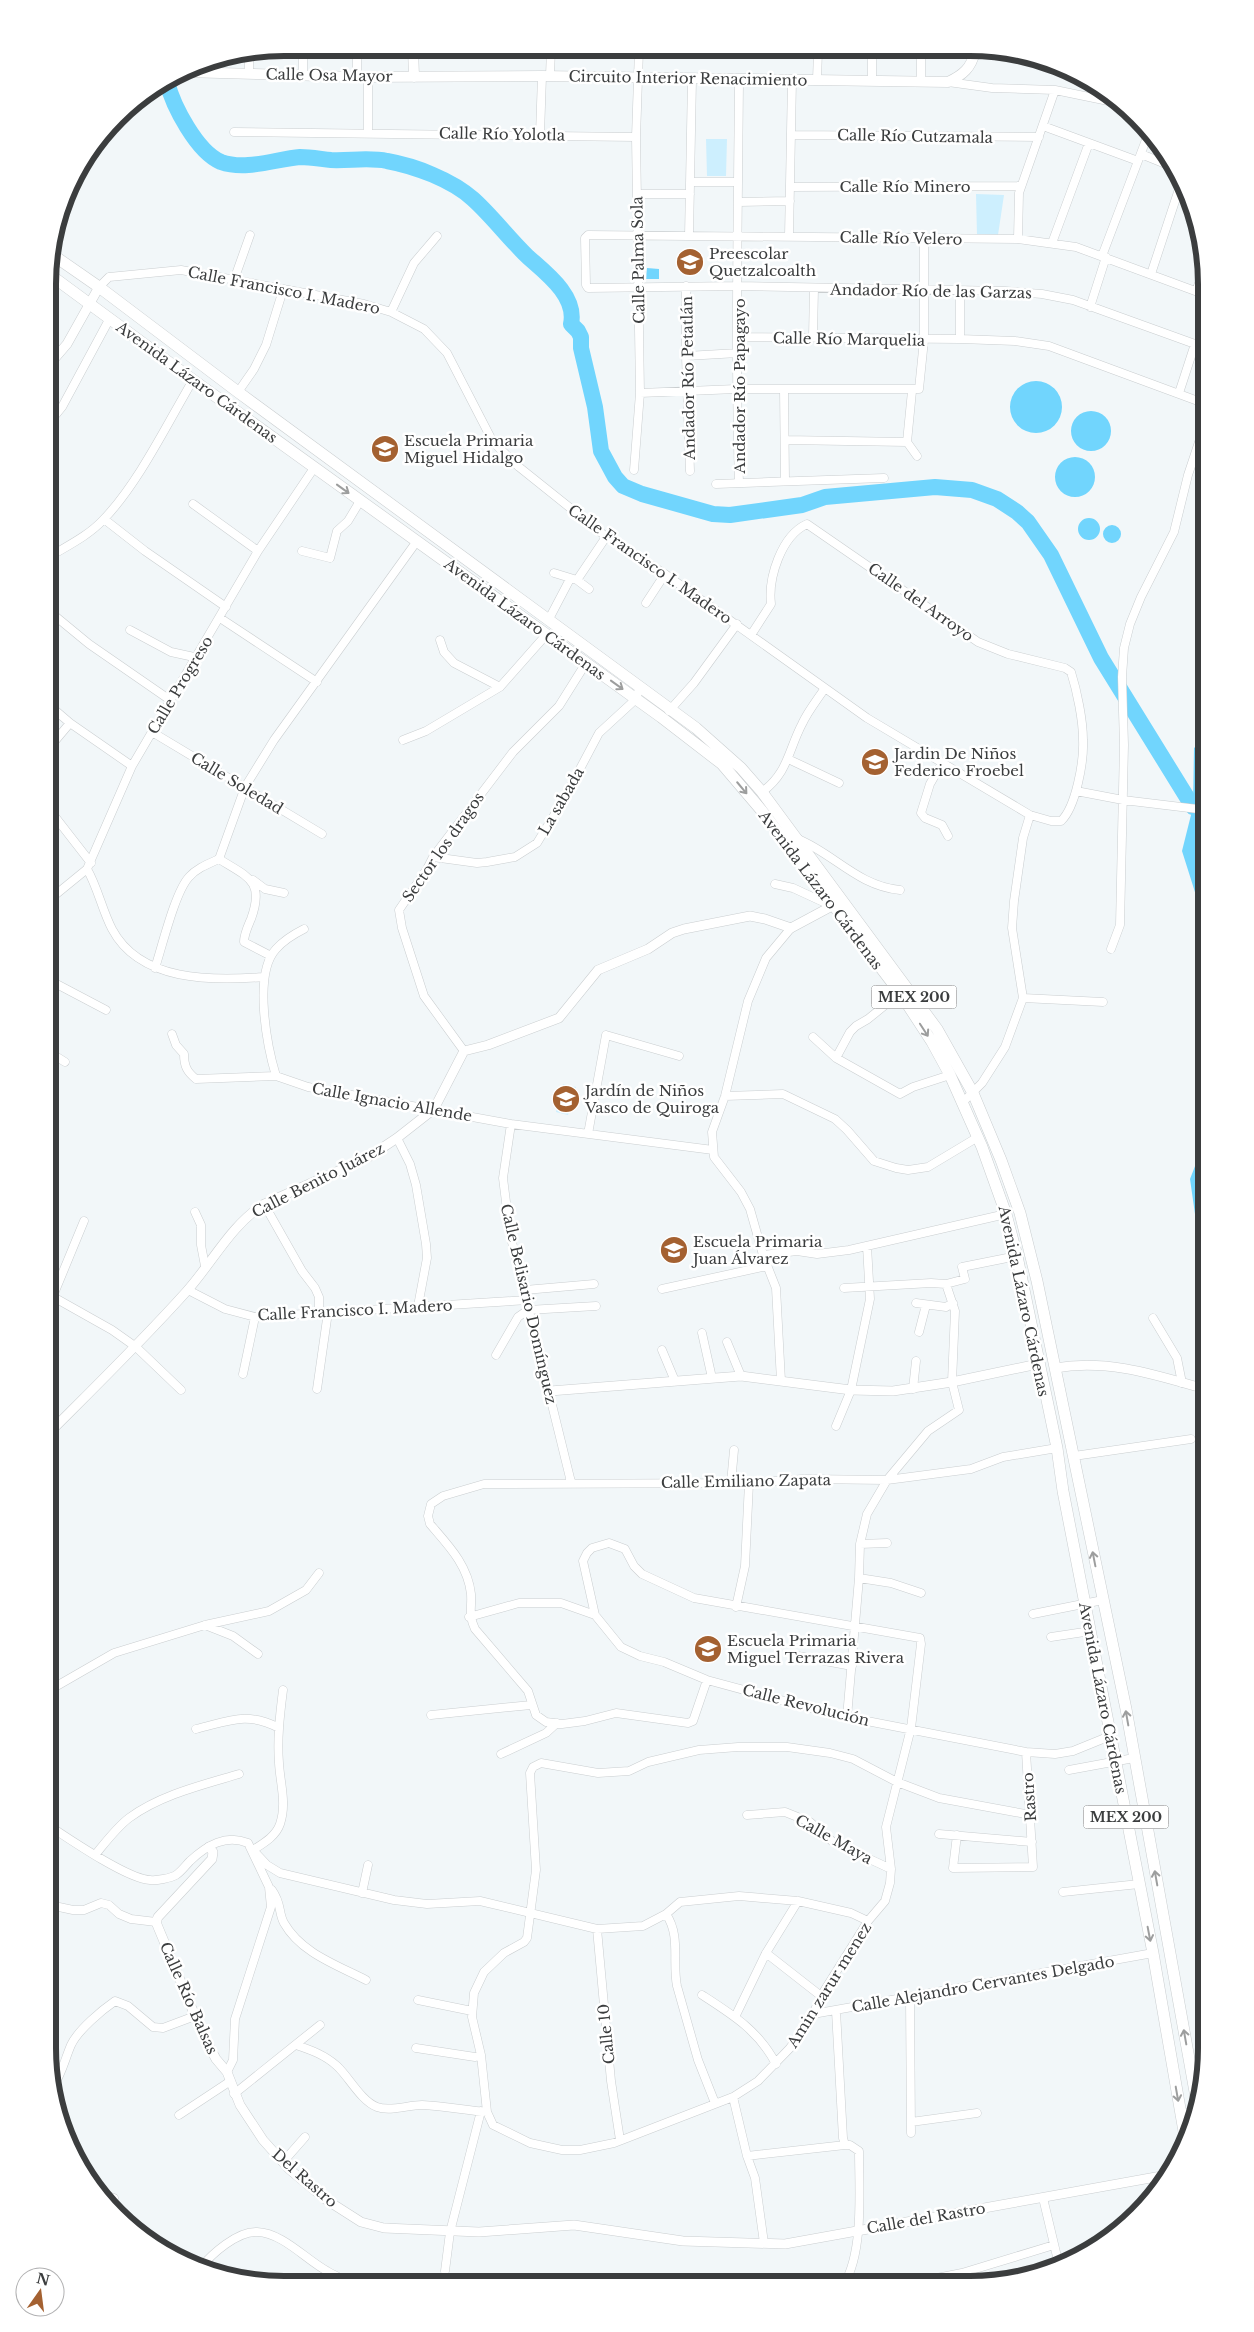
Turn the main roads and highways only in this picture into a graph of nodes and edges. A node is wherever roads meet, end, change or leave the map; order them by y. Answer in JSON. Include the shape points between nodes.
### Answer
{"nodes":[{"id":1,"x":413,"y":56,"type":"edge"},
{"id":2,"x":974,"y":56,"type":"edge"},
{"id":3,"x":209,"y":69,"type":"edge"},
{"id":4,"x":414,"y":77,"type":"junction"},
{"id":5,"x":58,"y":259,"type":"edge"},
{"id":6,"x":56,"y":279,"type":"edge"},
{"id":7,"x":1147,"y":1828,"type":"junction"},
{"id":8,"x":1129,"y":1832,"type":"junction"},
{"id":9,"x":1194,"y":2087,"type":"edge"},
{"id":10,"x":1188,"y":2114,"type":"edge"},
{"id":11,"x":1181,"y":2115,"type":"junction"},
{"id":12,"x":1183,"y":2127,"type":"edge"}],
"edges":[{"from":1,"to":4,"type":"main road"},
{"from":2,"to":4,"type":"main road","name":"Circuito Interior Renacimiento","via":[[964,74],[948,82]]},
{"from":3,"to":4,"type":"main road","name":"Calle Osa Mayor","via":[[249,73]]},
{"from":7,"to":5,"type":"main road","name":"Avenida Lázaro Cárdenas","number":"MEX 200","one_way":true,"via":[[1031,1250],[1001,1160],[973,1093],[937,1029],[741,768],[671,708]]},
{"from":6,"to":8,"type":"main road","name":"Avenida Lázaro Cárdenas","number":"MEX 200","one_way":true,"via":[[662,717],[722,764],[762,811],[900,993],[932,1042],[963,1102],[1006,1214],[1056,1448]]},
{"from":7,"to":8,"type":"main road"},
{"from":9,"to":7,"type":"main road","name":"Avenida Lázaro Cárdenas","number":"MEX 200","one_way":true},
{"from":8,"to":11,"type":"main road","name":"Avenida Lázaro Cárdenas","number":"MEX 200","one_way":true},
{"from":10,"to":11,"type":"main road"},
{"from":11,"to":12,"type":"main road","name":"Avenida Lázaro Cárdenas","number":"MEX 200"}]}
